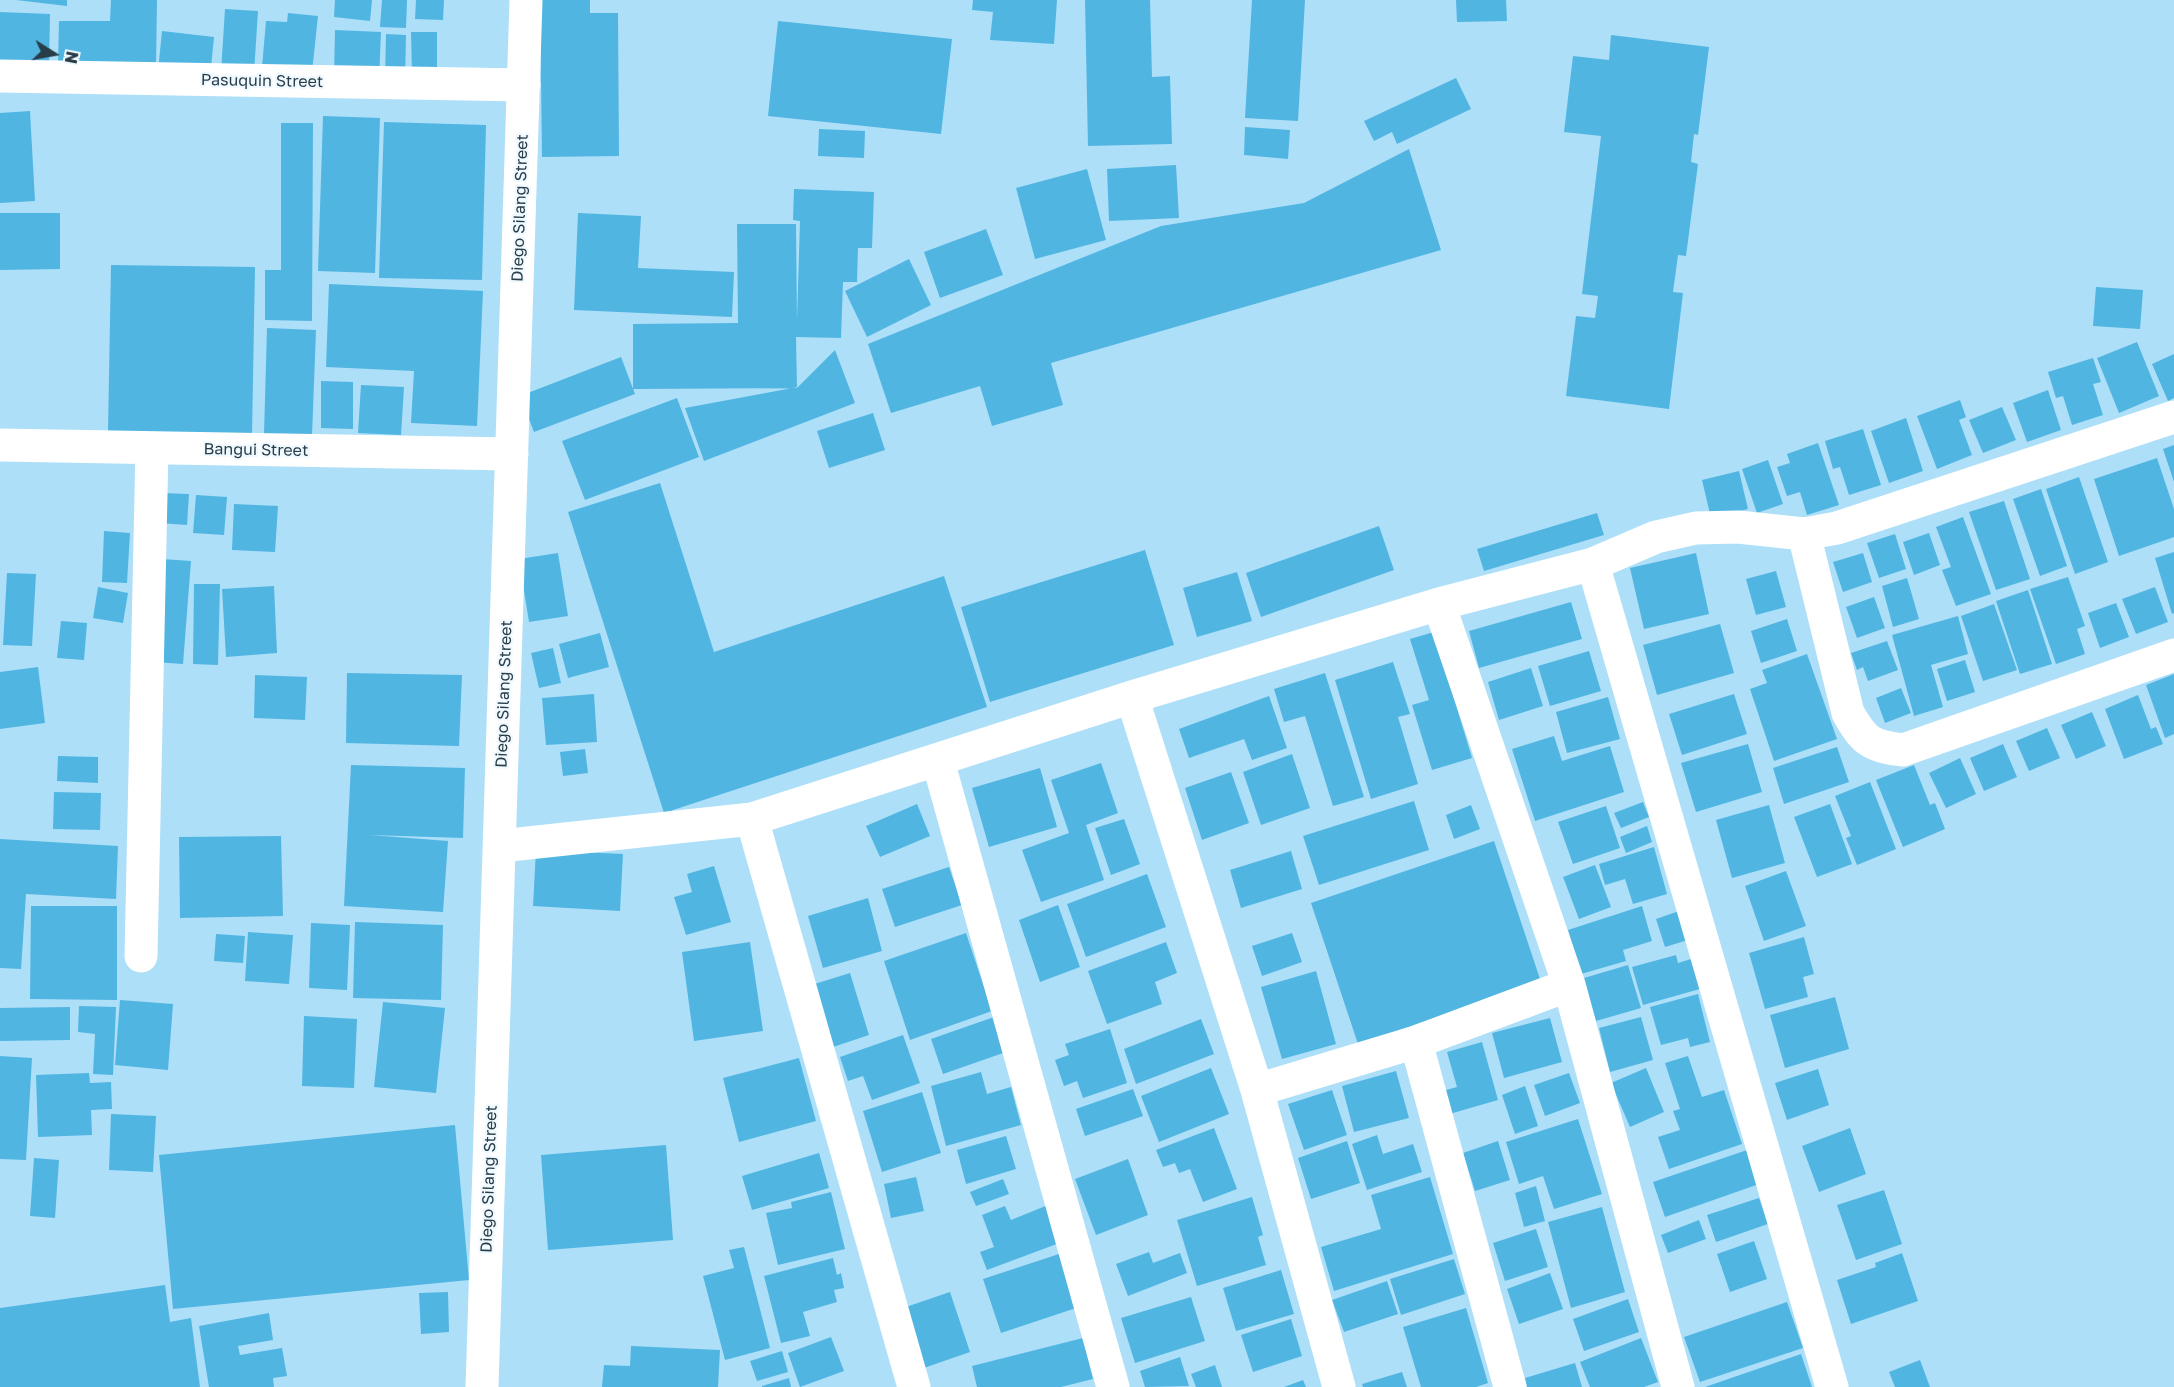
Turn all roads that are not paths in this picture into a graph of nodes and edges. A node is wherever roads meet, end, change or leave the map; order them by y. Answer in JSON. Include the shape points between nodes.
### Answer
{"nodes":[{"id":1,"x":526,"y":0,"type":"edge"},
{"id":2,"x":0,"y":76,"type":"edge"},
{"id":3,"x":524,"y":85,"type":"junction"},
{"id":4,"x":2174,"y":417,"type":"edge"},
{"id":5,"x":0,"y":445,"type":"edge"},
{"id":6,"x":152,"y":448,"type":"junction"},
{"id":7,"x":512,"y":454,"type":"junction"},
{"id":8,"x":1804,"y":534,"type":"junction"},
{"id":9,"x":1593,"y":564,"type":"junction"},
{"id":10,"x":1439,"y":604,"type":"junction"},
{"id":11,"x":2174,"y":655,"type":"edge"},
{"id":12,"x":1132,"y":697,"type":"junction"},
{"id":13,"x":938,"y":761,"type":"junction"},
{"id":14,"x":752,"y":819,"type":"junction"},
{"id":15,"x":500,"y":846,"type":"junction"},
{"id":16,"x":141,"y":956,"type":"dead end"},
{"id":17,"x":1569,"y":985,"type":"junction"},
{"id":18,"x":1416,"y":1042,"type":"junction"},
{"id":19,"x":1257,"y":1090,"type":"junction"},
{"id":20,"x":482,"y":1387,"type":"edge"},
{"id":21,"x":914,"y":1387,"type":"edge"},
{"id":22,"x":1113,"y":1387,"type":"edge"},
{"id":23,"x":1339,"y":1387,"type":"edge"},
{"id":24,"x":1510,"y":1387,"type":"edge"},
{"id":25,"x":1678,"y":1387,"type":"edge"},
{"id":26,"x":1832,"y":1387,"type":"edge"}],
"edges":[{"from":1,"to":3,"type":"street","name":"Diego Silang Street"},
{"from":2,"to":3,"type":"street","name":"Pasuquin Street"},
{"from":3,"to":7,"type":"street","name":"Diego Silang Street"},
{"from":4,"to":8,"type":"street","via":[[1867,519]]},
{"from":5,"to":6,"type":"street","name":"Bangui Street"},
{"from":6,"to":7,"type":"street","name":"Bangui Street"},
{"from":6,"to":16,"type":"street"},
{"from":7,"to":15,"type":"street","name":"Diego Silang Street"},
{"from":8,"to":9,"type":"street","via":[[1738,527],[1696,528],[1656,537]]},
{"from":8,"to":11,"type":"street","via":[[1848,713],[1862,737],[1879,747],[1903,750]]},
{"from":9,"to":10,"type":"street"},
{"from":9,"to":26,"type":"street"},
{"from":10,"to":12,"type":"street"},
{"from":10,"to":17,"type":"street"},
{"from":12,"to":13,"type":"street"},
{"from":12,"to":19,"type":"street"},
{"from":13,"to":14,"type":"street"},
{"from":13,"to":22,"type":"street"},
{"from":14,"to":15,"type":"street"},
{"from":14,"to":21,"type":"street"},
{"from":15,"to":20,"type":"street","name":"Diego Silang Street"},
{"from":17,"to":18,"type":"street"},
{"from":17,"to":25,"type":"street"},
{"from":18,"to":19,"type":"street"},
{"from":18,"to":24,"type":"street"},
{"from":19,"to":23,"type":"street"}]}
